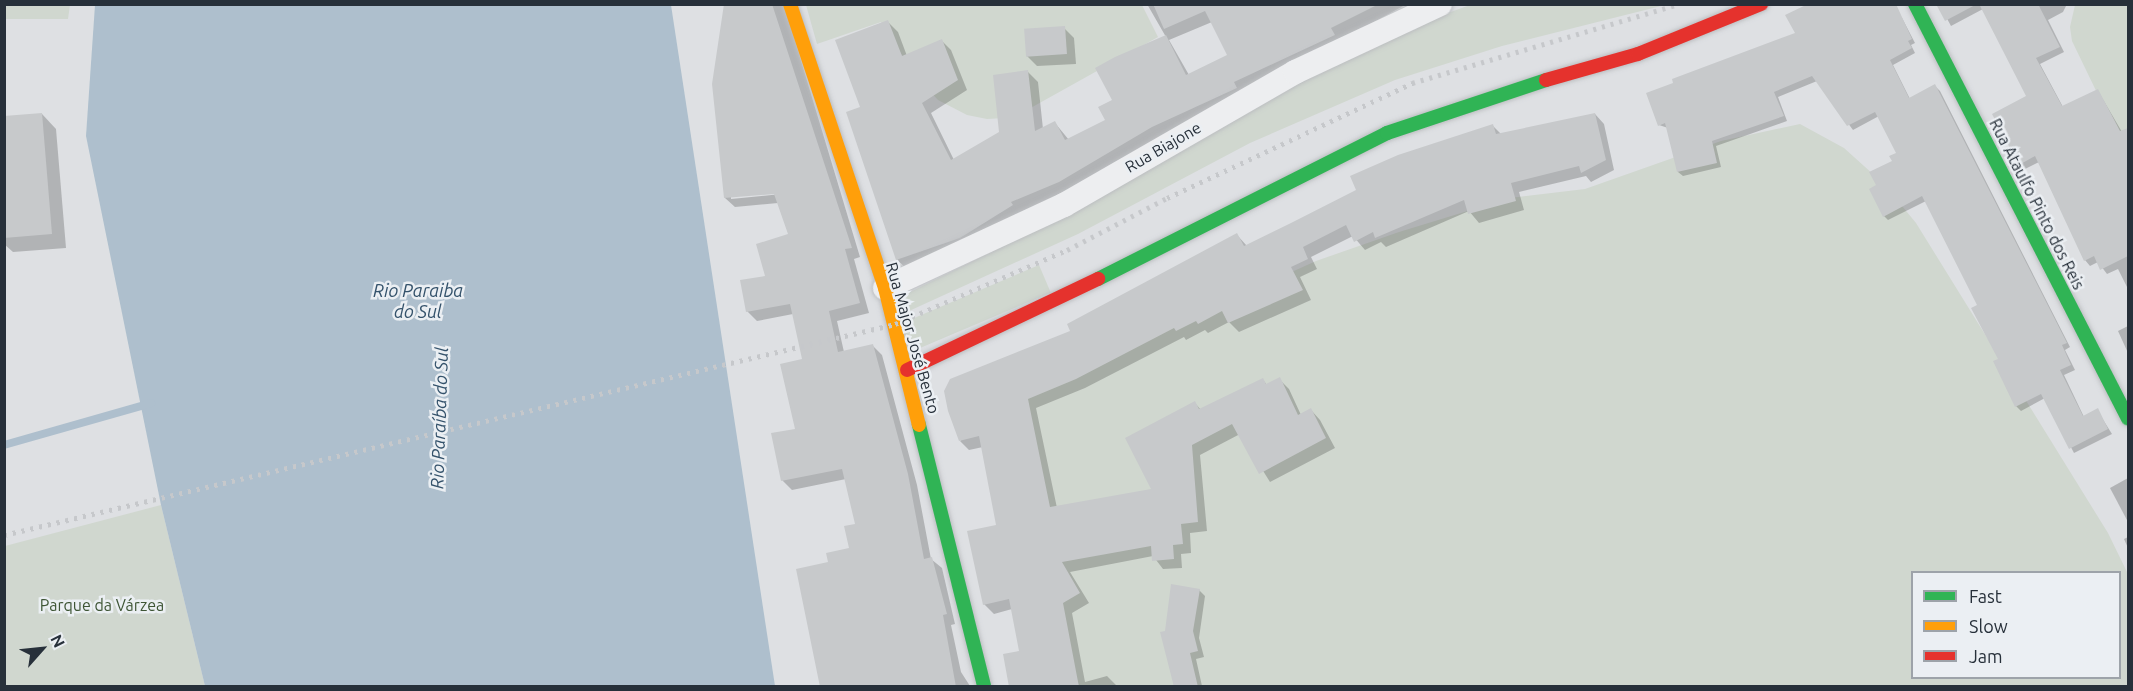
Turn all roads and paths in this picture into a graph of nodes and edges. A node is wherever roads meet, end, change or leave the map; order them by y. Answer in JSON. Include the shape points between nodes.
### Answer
{"nodes":[{"id":1,"x":790,"y":4,"type":"edge"},
{"id":2,"x":1440,"y":4,"type":"edge"},
{"id":3,"x":1761,"y":4,"type":"edge"},
{"id":4,"x":1915,"y":4,"type":"edge"},
{"id":5,"x":885,"y":288,"type":"junction"},
{"id":6,"x":907,"y":370,"type":"junction"},
{"id":7,"x":2128,"y":419,"type":"edge"},
{"id":8,"x":984,"y":687,"type":"edge"}],
"edges":[{"from":1,"to":5,"type":"street","name":"Rua Major José Bento"},
{"from":2,"to":5,"type":"street","name":"Rua Biajone","via":[[1295,72],[1064,205]]},
{"from":3,"to":6,"type":"street","via":[[1638,54],[1541,81],[1387,133],[1113,272]]},
{"from":4,"to":7,"type":"street","name":"Rua Ataulfo Pinto dos Reis"},
{"from":5,"to":6,"type":"street","name":"Rua Major José Bento"},
{"from":6,"to":8,"type":"street","name":"Rua Major José Bento"}]}
